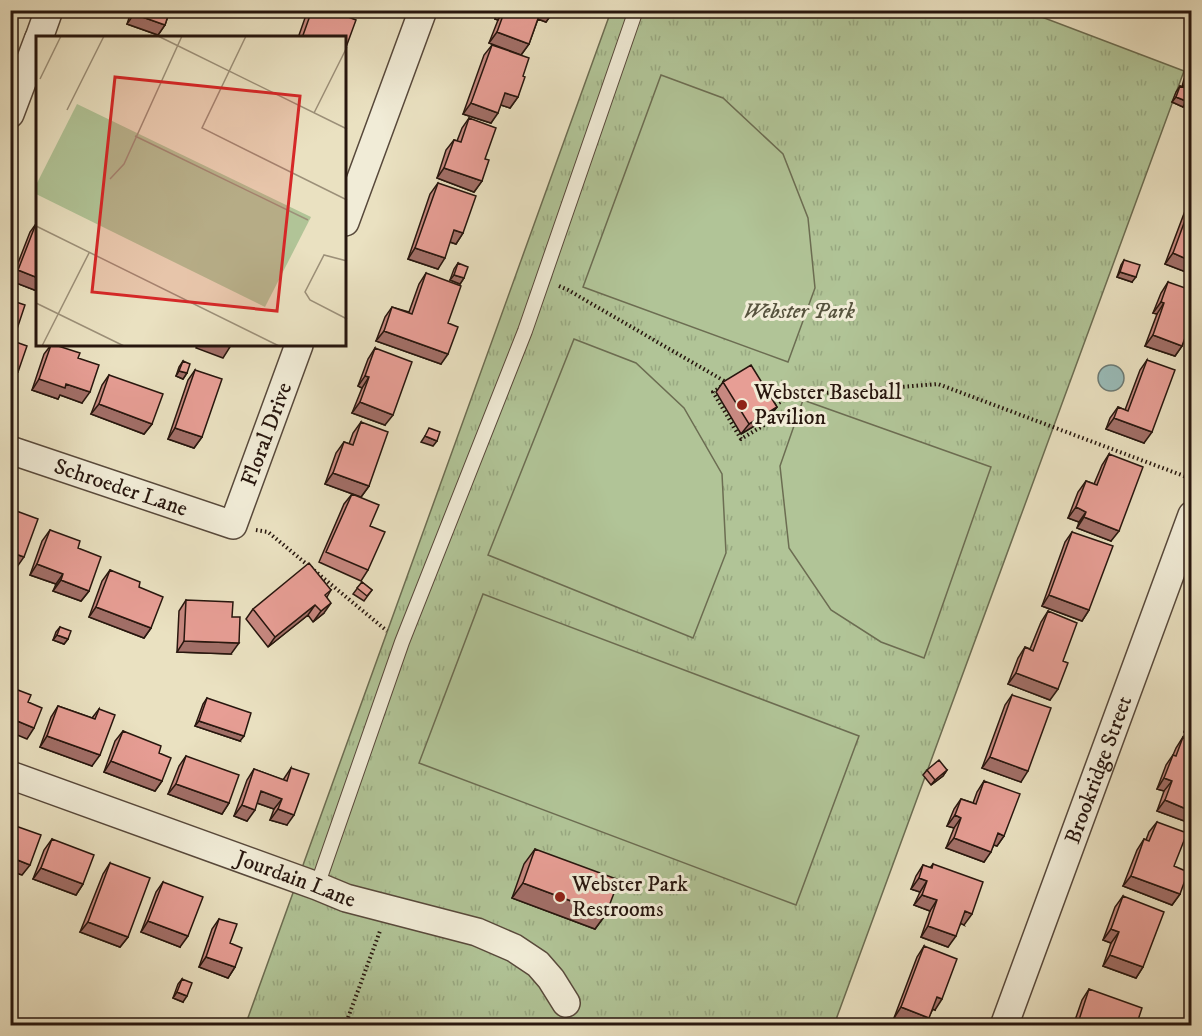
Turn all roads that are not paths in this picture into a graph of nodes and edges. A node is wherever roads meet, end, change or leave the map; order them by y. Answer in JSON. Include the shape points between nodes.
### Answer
{"nodes":[{"id":1,"x":48,"y":10,"type":"edge"},
{"id":2,"x":423,"y":10,"type":"edge"},
{"id":3,"x":636,"y":10,"type":"edge"},
{"id":4,"x":39,"y":36,"type":"edge"},
{"id":5,"x":36,"y":44,"type":"edge"},
{"id":6,"x":10,"y":114,"type":"edge"},
{"id":7,"x":346,"y":219,"type":"edge"},
{"id":8,"x":300,"y":346,"type":"edge"},
{"id":9,"x":10,"y":450,"type":"edge"},
{"id":10,"x":1191,"y":515,"type":"edge"},
{"id":11,"x":233,"y":525,"type":"joint"},
{"id":12,"x":10,"y":775,"type":"edge"},
{"id":13,"x":317,"y":886,"type":"junction"},
{"id":14,"x":566,"y":1003,"type":"dead end"},
{"id":15,"x":1004,"y":1026,"type":"edge"}],
"edges":[{"from":1,"to":4,"type":"street"},
{"from":2,"to":7,"type":"street"},
{"from":3,"to":13,"type":"lane","via":[[525,331],[402,642]]},
{"from":5,"to":6,"type":"street"},
{"from":8,"to":11,"type":"street","name":"Floral Drive"},
{"from":9,"to":11,"type":"street","name":"Schroeder Lane"},
{"from":10,"to":15,"type":"street","name":"Brookridge Street"},
{"from":12,"to":13,"type":"street","name":"Jourdain Lane"},
{"from":13,"to":14,"type":"street","name":"Jourdain Lane","via":[[346,898],[477,932],[514,948],[538,964]]}]}
